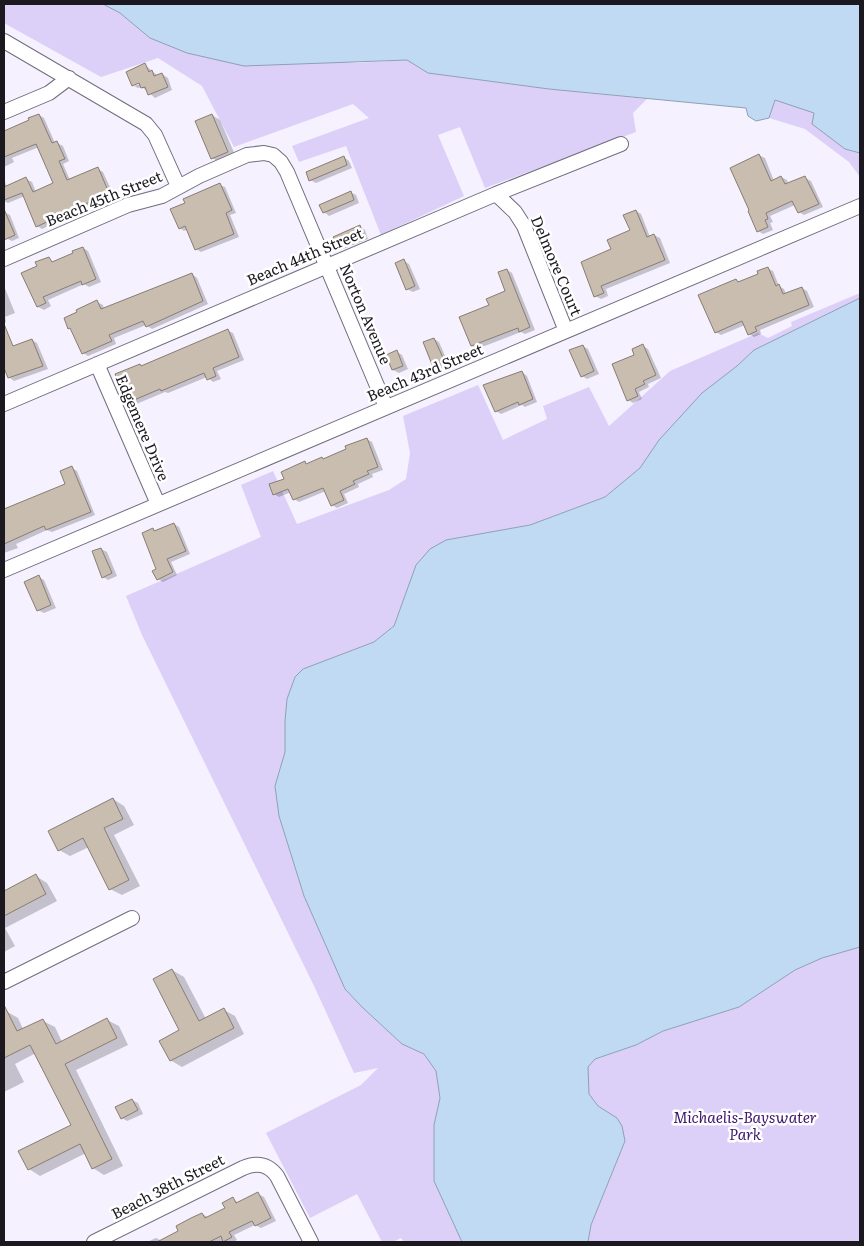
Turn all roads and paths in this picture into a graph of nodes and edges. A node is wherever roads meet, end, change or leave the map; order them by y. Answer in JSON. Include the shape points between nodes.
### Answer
{"nodes":[{"id":1,"x":4,"y":41,"type":"edge"},
{"id":2,"x":69,"y":78,"type":"junction"},
{"id":3,"x":4,"y":112,"type":"edge"},
{"id":4,"x":621,"y":144,"type":"dead end"},
{"id":5,"x":273,"y":155,"type":"joint"},
{"id":6,"x":178,"y":186,"type":"junction"},
{"id":7,"x":496,"y":194,"type":"junction"},
{"id":8,"x":860,"y":206,"type":"edge"},
{"id":9,"x":4,"y":259,"type":"edge"},
{"id":10,"x":327,"y":266,"type":"junction"},
{"id":11,"x":566,"y":330,"type":"junction"},
{"id":12,"x":97,"y":364,"type":"junction"},
{"id":13,"x":4,"y":404,"type":"edge"},
{"id":14,"x":386,"y":407,"type":"junction"},
{"id":15,"x":158,"y":504,"type":"junction"},
{"id":16,"x":4,"y":570,"type":"edge"},
{"id":17,"x":132,"y":918,"type":"dead end"},
{"id":18,"x":4,"y":982,"type":"edge"},
{"id":19,"x":94,"y":1242,"type":"edge"},
{"id":20,"x":311,"y":1242,"type":"edge"}],
"edges":[{"from":1,"to":2,"type":"street"},
{"from":2,"to":3,"type":"street","via":[[49,93]]},
{"from":2,"to":6,"type":"street","via":[[150,127]]},
{"from":4,"to":7,"type":"street","name":"Beach 44th Street"},
{"from":5,"to":6,"type":"street","name":"Beach 45th Street","via":[[247,155]]},
{"from":5,"to":10,"type":"street","name":"Norton Avenue","via":[[287,172]]},
{"from":6,"to":9,"type":"street","name":"Beach 45th Street","via":[[162,196],[128,205]]},
{"from":7,"to":10,"type":"street","name":"Beach 44th Street"},
{"from":7,"to":11,"type":"street","name":"Delmore Court","via":[[524,226]]},
{"from":8,"to":11,"type":"street","name":"Beach 43rd Street"},
{"from":10,"to":12,"type":"street","name":"Beach 44th Street"},
{"from":10,"to":14,"type":"street","name":"Norton Avenue"},
{"from":11,"to":14,"type":"street","name":"Beach 43rd Street"},
{"from":12,"to":13,"type":"street","name":"Beach 44th Street"},
{"from":12,"to":15,"type":"street","name":"Edgemere Drive"},
{"from":14,"to":15,"type":"street","name":"Beach 43rd Street"},
{"from":15,"to":16,"type":"street","name":"Beach 43rd Street"},
{"from":17,"to":18,"type":"street"},
{"from":19,"to":20,"type":"street","name":"Beach 38th Street","via":[[243,1168],[258,1164],[270,1168],[277,1176]]}]}
